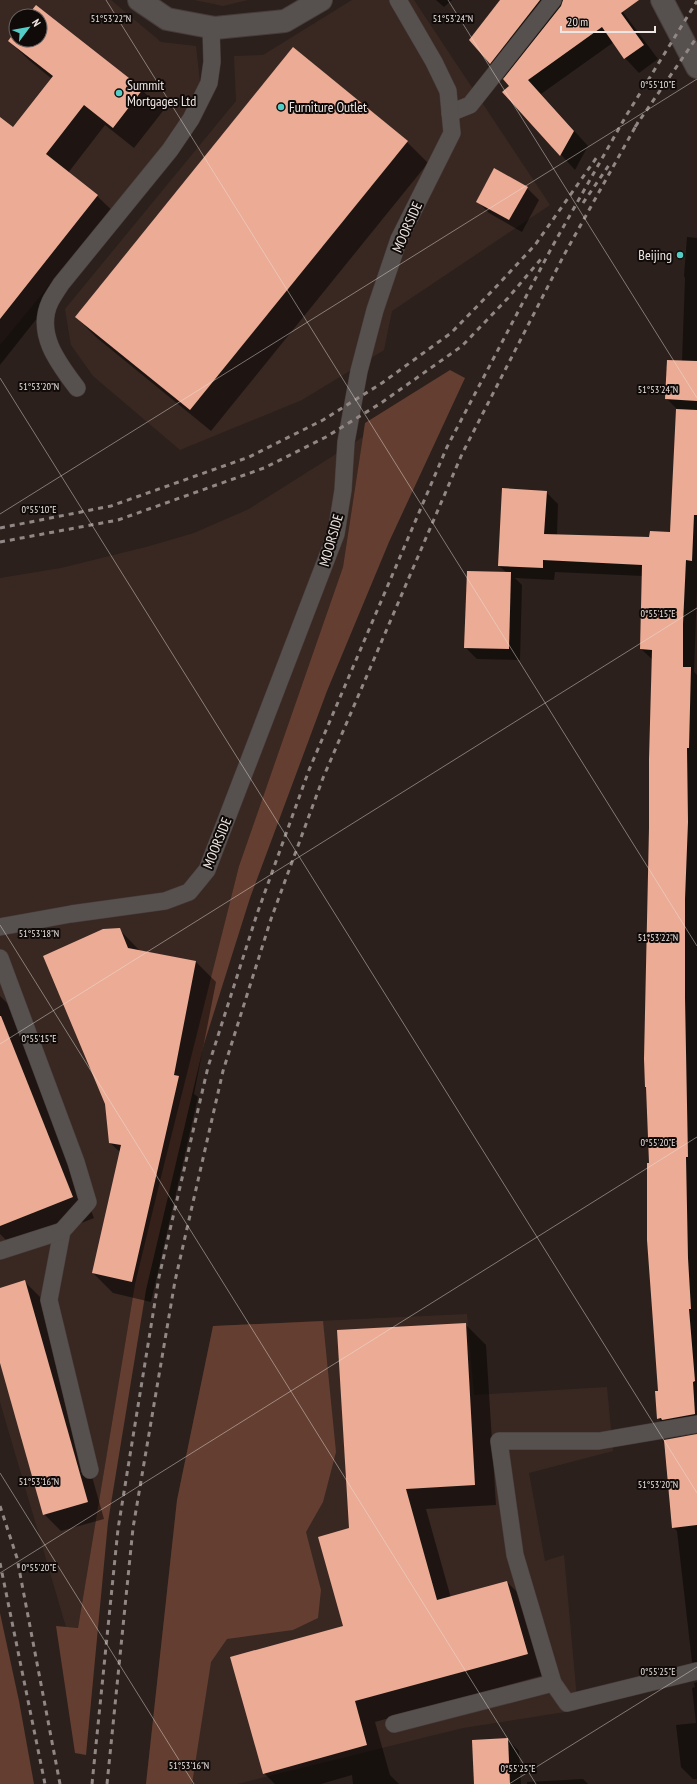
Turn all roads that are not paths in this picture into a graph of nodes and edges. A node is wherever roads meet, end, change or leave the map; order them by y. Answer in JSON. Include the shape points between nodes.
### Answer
{"nodes":[{"id":1,"x":139,"y":0,"type":"edge"},
{"id":2,"x":321,"y":0,"type":"edge"},
{"id":3,"x":398,"y":0,"type":"edge"},
{"id":4,"x":553,"y":0,"type":"edge"},
{"id":5,"x":662,"y":0,"type":"edge"},
{"id":6,"x":212,"y":27,"type":"junction"},
{"id":7,"x":697,"y":67,"type":"edge"},
{"id":8,"x":450,"y":113,"type":"junction"},
{"id":9,"x":77,"y":388,"type":"dead end"},
{"id":10,"x":0,"y":927,"type":"edge"},
{"id":11,"x":0,"y":960,"type":"edge"},
{"id":12,"x":62,"y":1231,"type":"junction"},
{"id":13,"x":0,"y":1251,"type":"edge"},
{"id":14,"x":697,"y":1424,"type":"edge"},
{"id":15,"x":90,"y":1470,"type":"dead end"},
{"id":16,"x":697,"y":1671,"type":"edge"},
{"id":17,"x":553,"y":1683,"type":"junction"},
{"id":18,"x":394,"y":1724,"type":"dead end"}],
"edges":[{"from":1,"to":6,"type":"street","via":[[168,19]]},
{"from":2,"to":6,"type":"street","via":[[285,21]]},
{"from":3,"to":8,"type":"lane","name":"MOORSIDE","via":[[448,91]]},
{"from":4,"to":8,"type":"lane","via":[[470,105]]},
{"from":5,"to":7,"type":"street"},
{"from":6,"to":9,"type":"lane","via":[[209,83],[191,119],[170,150],[61,284],[50,302],[45,322],[48,341],[55,358]]},
{"from":8,"to":10,"type":"lane","name":"MOORSIDE","via":[[452,133],[399,239],[375,310],[359,371],[346,442],[343,490],[336,534],[207,870],[189,892],[165,901]]},
{"from":11,"to":12,"type":"lane","via":[[76,1162],[88,1202]]},
{"from":12,"to":13,"type":"lane"},
{"from":12,"to":15,"type":"lane","via":[[49,1300]]},
{"from":14,"to":17,"type":"lane","via":[[599,1441],[499,1441],[515,1554]]},
{"from":16,"to":17,"type":"lane","via":[[567,1703]]},
{"from":17,"to":18,"type":"lane"}]}
